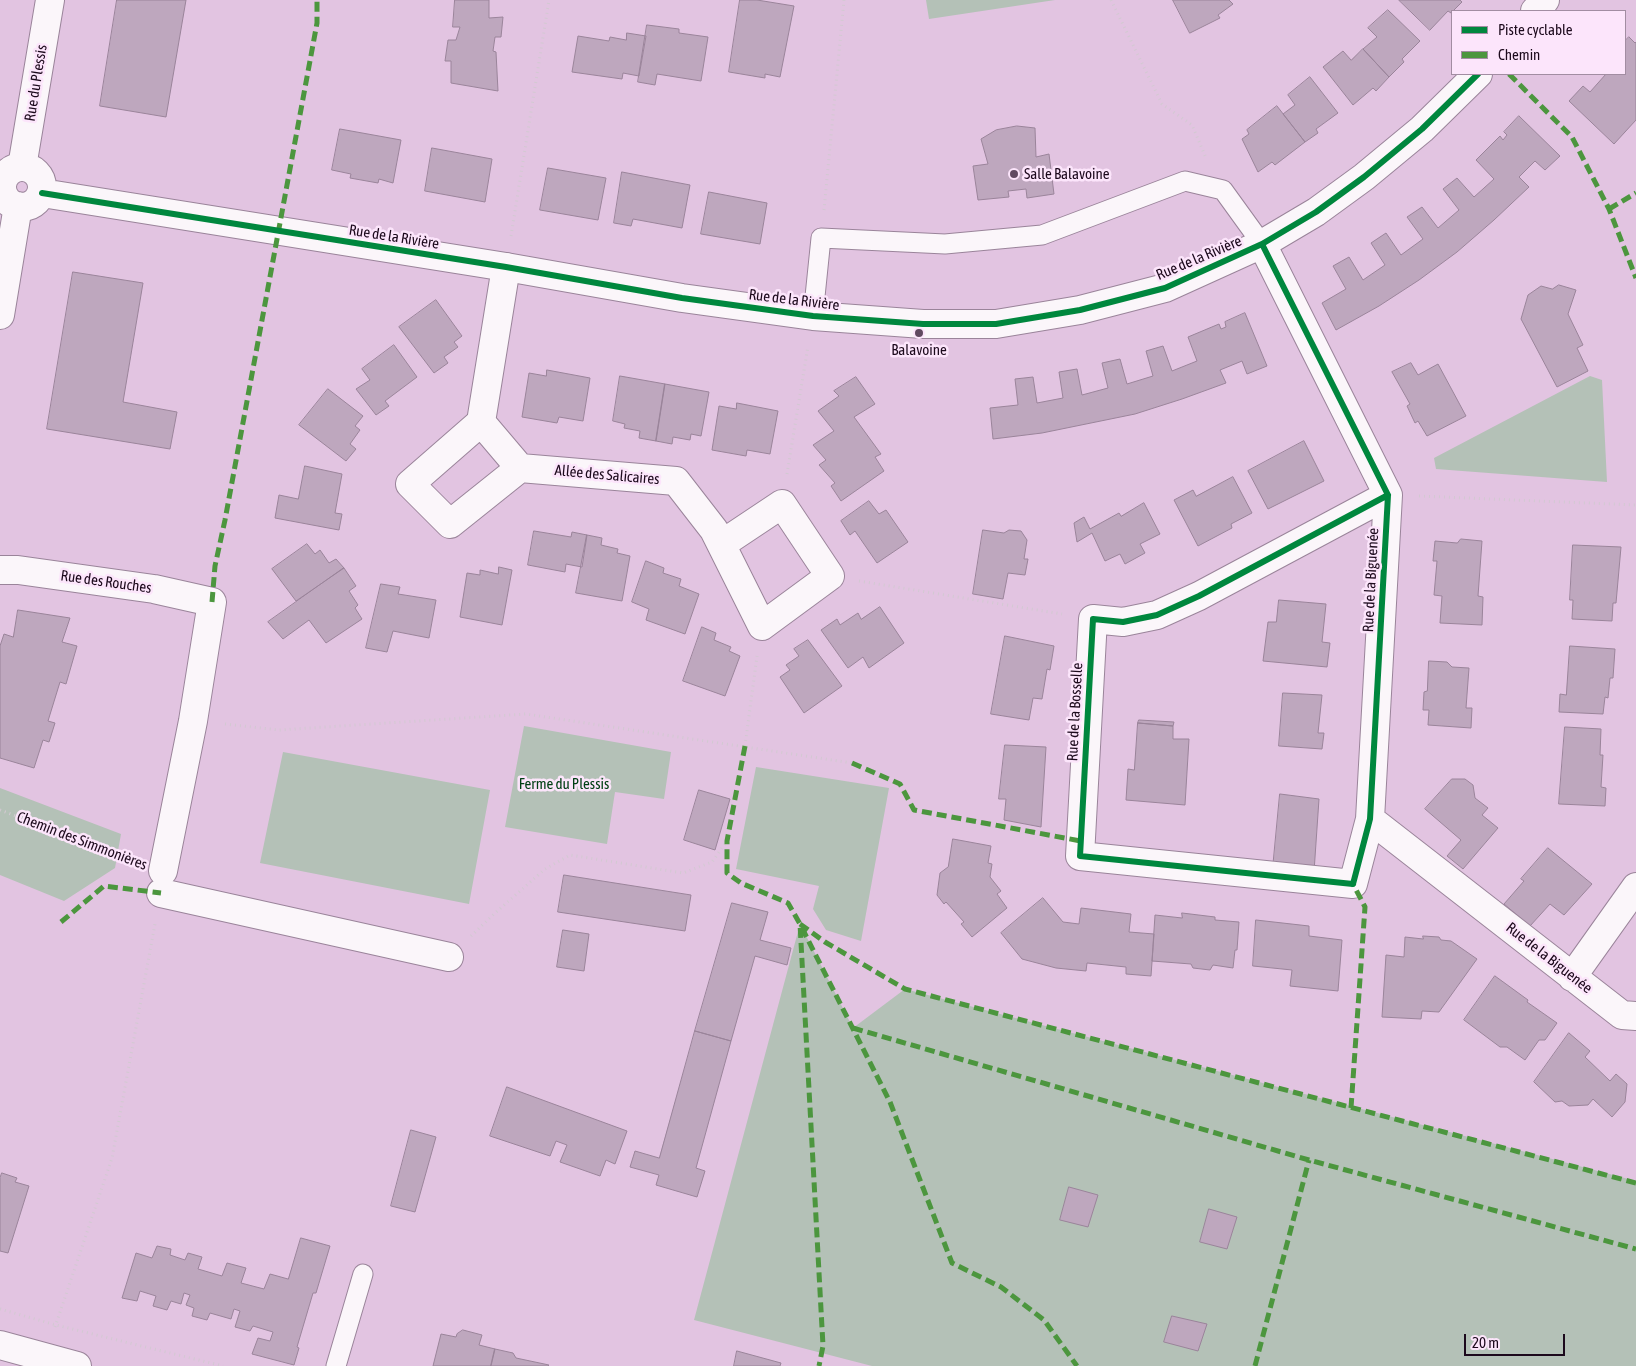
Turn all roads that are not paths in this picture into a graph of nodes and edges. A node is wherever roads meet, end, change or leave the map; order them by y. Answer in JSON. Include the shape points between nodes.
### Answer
{"nodes":[{"id":1,"x":50,"y":0,"type":"edge"},
{"id":2,"x":1545,"y":0,"type":"edge"},
{"id":3,"x":1536,"y":10,"type":"edge"},
{"id":4,"x":1477,"y":75,"type":"edge"},
{"id":5,"x":22,"y":167,"type":"junction"},
{"id":6,"x":7,"y":193,"type":"edge"},
{"id":7,"x":42,"y":193,"type":"junction"},
{"id":8,"x":1262,"y":244,"type":"junction"},
{"id":9,"x":506,"y":267,"type":"junction"},
{"id":10,"x":0,"y":315,"type":"edge"},
{"id":11,"x":813,"y":316,"type":"junction"},
{"id":12,"x":481,"y":422,"type":"junction"},
{"id":13,"x":520,"y":468,"type":"junction"},
{"id":14,"x":1388,"y":494,"type":"junction"},
{"id":15,"x":722,"y":544,"type":"junction"},
{"id":16,"x":0,"y":570,"type":"edge"},
{"id":17,"x":1370,"y":819,"type":"junction"},
{"id":18,"x":1353,"y":884,"type":"joint"},
{"id":19,"x":1636,"y":887,"type":"edge"},
{"id":20,"x":449,"y":957,"type":"road end"},
{"id":21,"x":1572,"y":977,"type":"junction"},
{"id":22,"x":1636,"y":1016,"type":"edge"},
{"id":23,"x":363,"y":1274,"type":"dead end"},
{"id":24,"x":0,"y":1345,"type":"edge"},
{"id":25,"x":77,"y":1366,"type":"edge"},
{"id":26,"x":336,"y":1366,"type":"edge"}],
"edges":[{"from":1,"to":5,"type":"street","name":"Rue du Plessis"},
{"from":2,"to":3,"type":"street"},
{"from":4,"to":8,"type":"street","name":"Rue de la Rivière","via":[[1422,128],[1364,177],[1316,212]]},
{"from":5,"to":6,"type":"street","via":[[8,172],[4,179]]},
{"from":5,"to":7,"type":"street","via":[[30,168],[41,178]]},
{"from":6,"to":7,"type":"street","via":[[26,206],[33,204]]},
{"from":6,"to":10,"type":"street"},
{"from":7,"to":9,"type":"street","name":"Rue de la Rivière"},
{"from":8,"to":11,"type":"street","name":"Rue de la Rivière","via":[[1165,288],[1080,310],[996,324],[932,324]]},
{"from":8,"to":11,"type":"lane","via":[[1223,190],[1185,181],[1042,235],[945,244],[821,238]]},
{"from":8,"to":14,"type":"street","name":"Rue de la Biguenée"},
{"from":9,"to":11,"type":"street","name":"Rue de la Rivière","via":[[682,298]]},
{"from":9,"to":12,"type":"street"},
{"from":12,"to":13,"type":"street"},
{"from":12,"to":13,"type":"street","via":[[410,484],[450,524]]},
{"from":13,"to":15,"type":"street","name":"Allée des Salicaires","via":[[676,481]]},
{"from":14,"to":17,"type":"street","name":"Rue de la Biguenée"},
{"from":14,"to":18,"type":"street","name":"Rue de la Bosselle","via":[[1199,596],[1157,615],[1123,622],[1093,620],[1080,856]]},
{"from":15,"to":15,"type":"street","name":"Allée des Salicaires","via":[[762,626],[830,576],[782,504]]},
{"from":16,"to":20,"type":"street","name":"Rue des Rouches","via":[[154,589],[212,602],[162,882]]},
{"from":17,"to":18,"type":"street","name":"Rue de la Biguenée"},
{"from":17,"to":21,"type":"street","name":"Rue de la Biguenée"},
{"from":19,"to":21,"type":"street"},
{"from":21,"to":22,"type":"street","name":"Rue de la Biguenée","via":[[1622,1015]]},
{"from":23,"to":26,"type":"lane"},
{"from":24,"to":25,"type":"street"}]}
